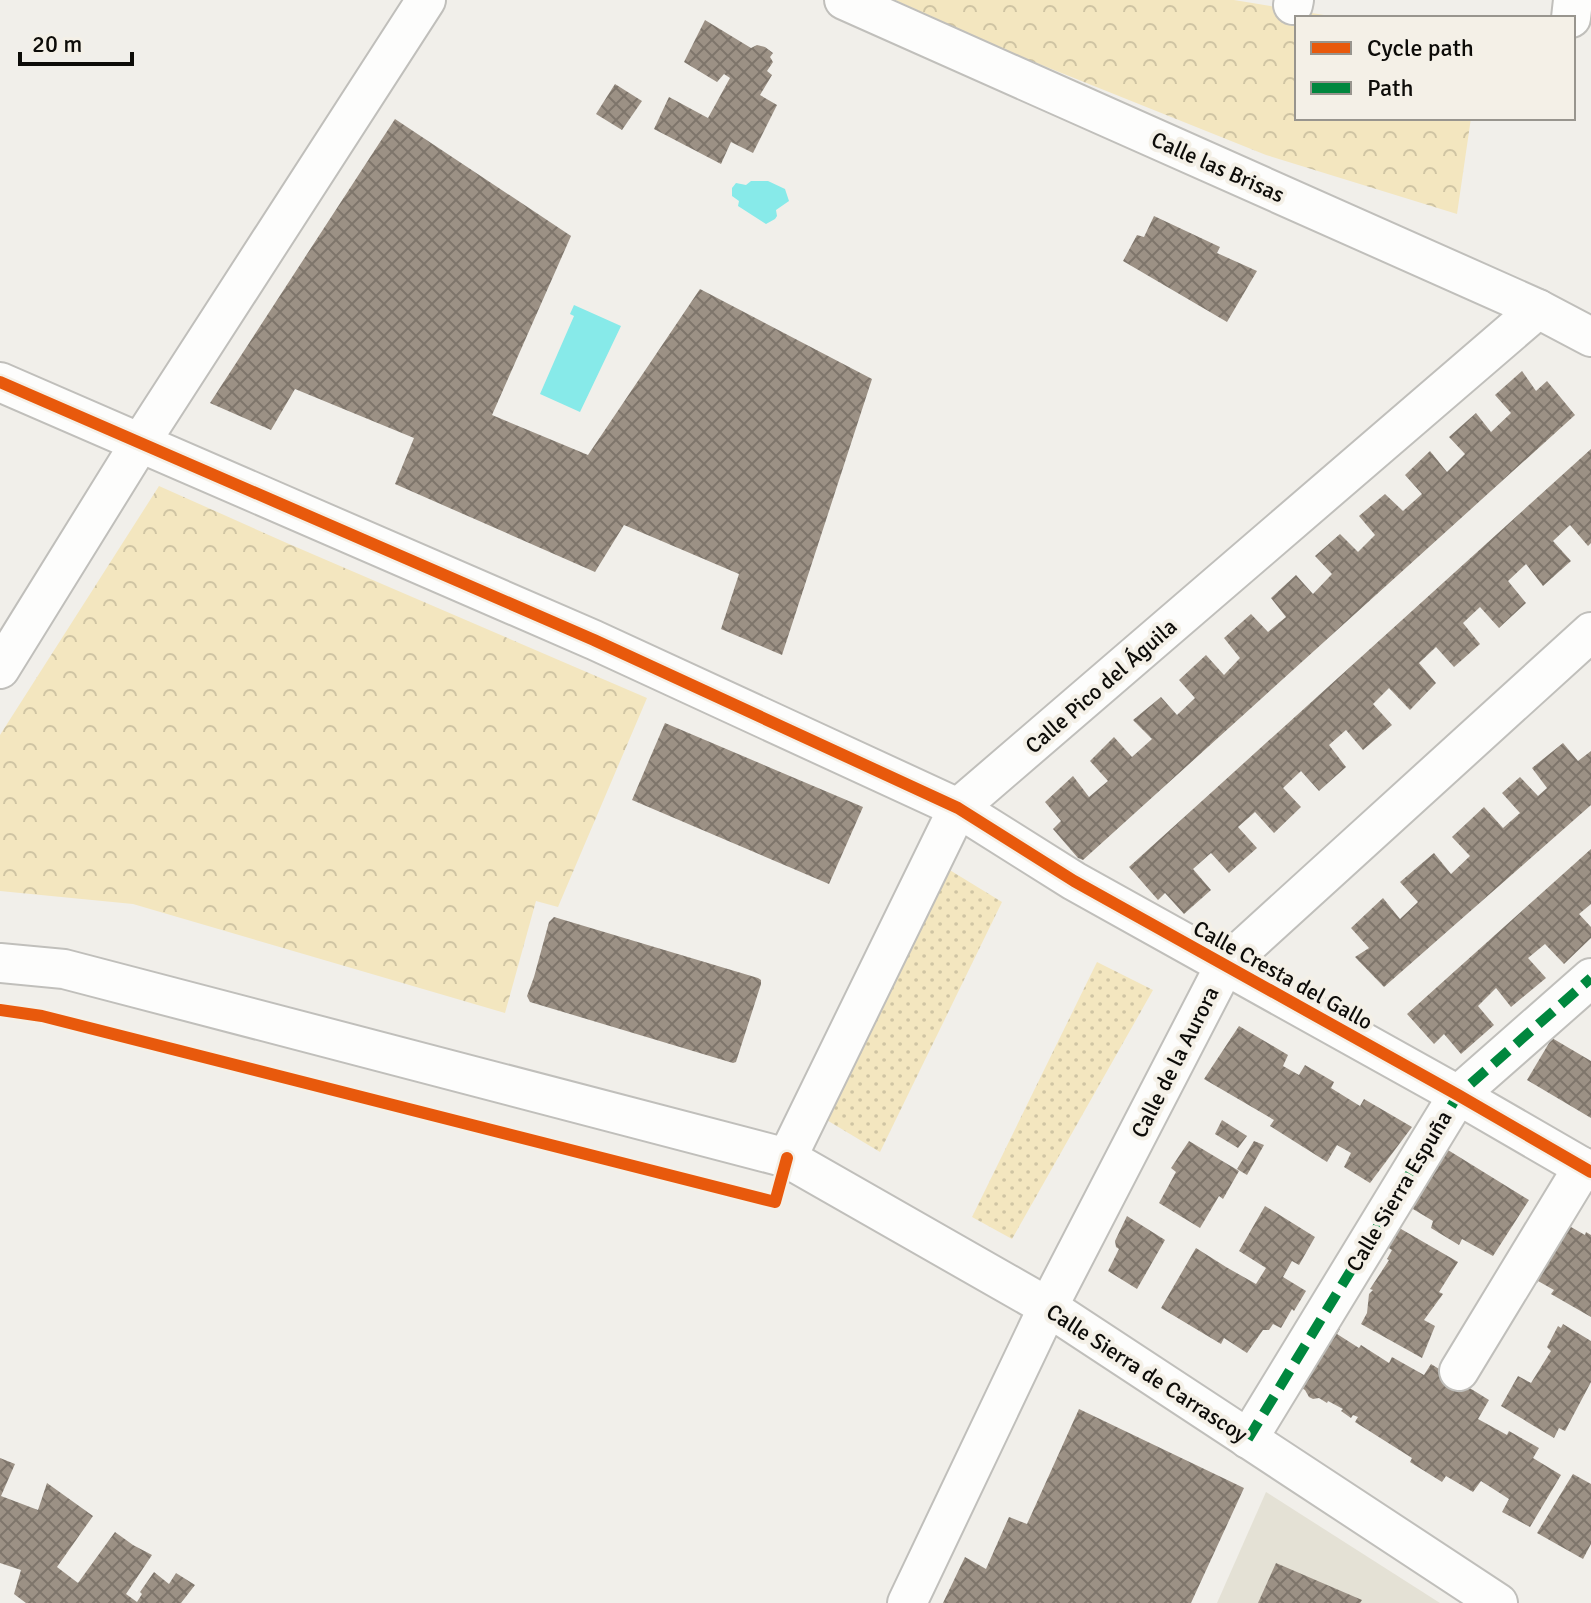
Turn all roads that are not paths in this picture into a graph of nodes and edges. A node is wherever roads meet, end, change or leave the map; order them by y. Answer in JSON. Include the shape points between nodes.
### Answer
{"nodes":[{"id":1,"x":426,"y":0,"type":"edge"},
{"id":2,"x":844,"y":0,"type":"edge"},
{"id":3,"x":1538,"y":309,"type":"junction"},
{"id":4,"x":1591,"y":337,"type":"edge"},
{"id":5,"x":0,"y":382,"type":"edge"},
{"id":6,"x":140,"y":443,"type":"junction"},
{"id":7,"x":1591,"y":632,"type":"edge"},
{"id":8,"x":0,"y":669,"type":"edge"},
{"id":9,"x":958,"y":808,"type":"junction"},
{"id":10,"x":0,"y":963,"type":"edge"},
{"id":11,"x":1225,"y":965,"type":"junction"},
{"id":12,"x":1591,"y":978,"type":"edge"},
{"id":13,"x":1458,"y":1095,"type":"junction"},
{"id":14,"x":787,"y":1158,"type":"junction"},
{"id":15,"x":1587,"y":1170,"type":"edge"},
{"id":16,"x":1048,"y":1307,"type":"junction"},
{"id":17,"x":1459,"y":1371,"type":"dead end"},
{"id":18,"x":1248,"y":1439,"type":"junction"},
{"id":19,"x":907,"y":1603,"type":"edge"},
{"id":20,"x":1498,"y":1603,"type":"edge"}],
"edges":[{"from":1,"to":6,"type":"street"},
{"from":2,"to":3,"type":"street","name":"Calle las Brisas"},
{"from":3,"to":4,"type":"street","name":"Calle las Brisas"},
{"from":3,"to":9,"type":"street","name":"Calle Pico del Águila"},
{"from":5,"to":6,"type":"street","name":"Calle Cresta del Gallo"},
{"from":6,"to":8,"type":"street"},
{"from":6,"to":9,"type":"street","name":"Calle Cresta del Gallo","via":[[594,640]]},
{"from":7,"to":11,"type":"street","name":"Calle de la Aurora"},
{"from":9,"to":11,"type":"street","name":"Calle Cresta del Gallo","via":[[1074,881]]},
{"from":9,"to":14,"type":"street","name":"Calle Pico del Águila"},
{"from":10,"to":14,"type":"street","name":"Calle Sierra de Carrascoy","via":[[64,969]]},
{"from":11,"to":13,"type":"street","name":"Calle Cresta del Gallo"},
{"from":11,"to":16,"type":"street","name":"Calle de la Aurora"},
{"from":12,"to":13,"type":"street","name":"Calle Sierra Espuña"},
{"from":13,"to":15,"type":"street","name":"Calle Cresta del Gallo"},
{"from":13,"to":18,"type":"street","name":"Calle Sierra Espuña"},
{"from":14,"to":16,"type":"street","name":"Calle Sierra de Carrascoy"},
{"from":15,"to":17,"type":"street"},
{"from":16,"to":18,"type":"street","name":"Calle Sierra de Carrascoy"},
{"from":16,"to":19,"type":"street","name":"Calle de la Aurora"},
{"from":18,"to":20,"type":"street","name":"Calle Sierra de Carrascoy"}]}
